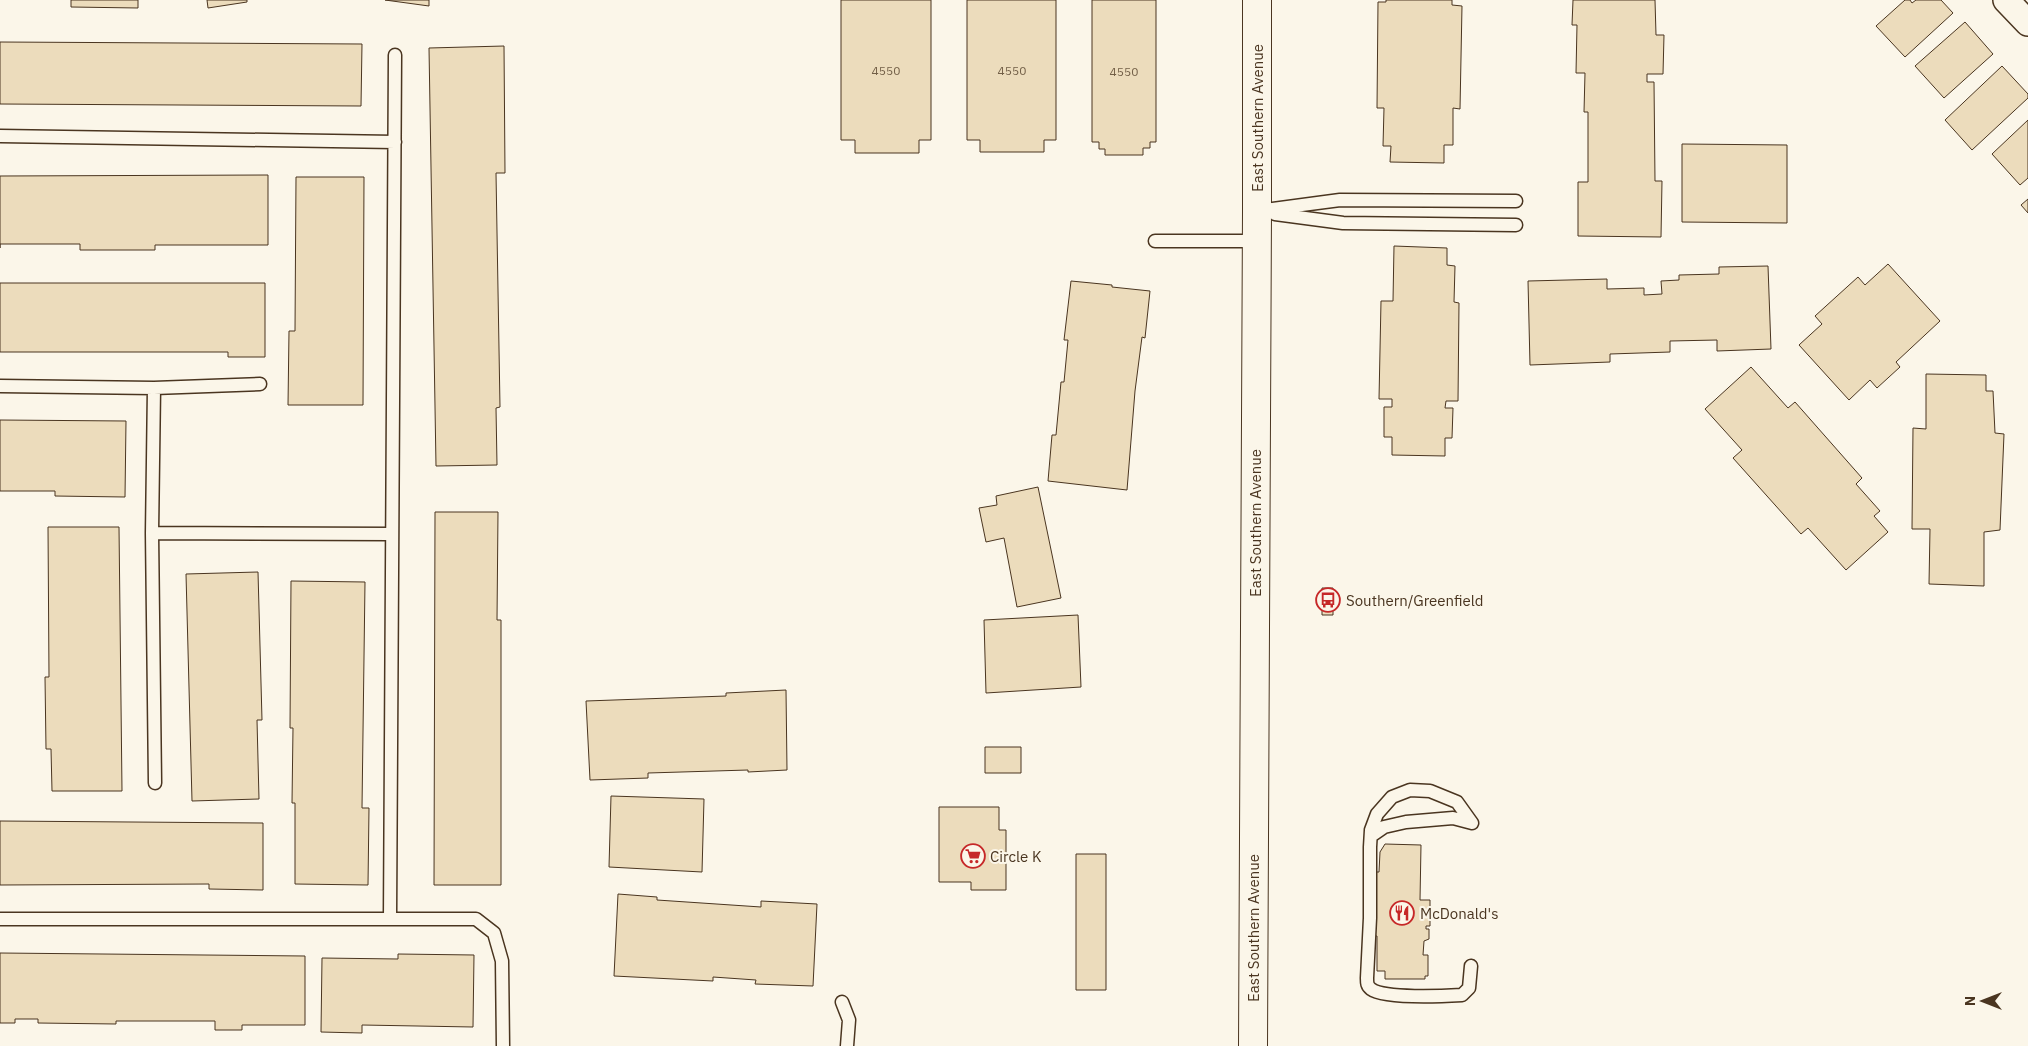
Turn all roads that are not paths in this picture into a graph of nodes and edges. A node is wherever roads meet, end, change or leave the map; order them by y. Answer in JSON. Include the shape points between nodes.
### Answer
{"nodes":[{"id":1,"x":1257,"y":0,"type":"edge"},
{"id":2,"x":2006,"y":0,"type":"edge"},
{"id":3,"x":2028,"y":23,"type":"edge"},
{"id":4,"x":395,"y":55,"type":"dead end"},
{"id":5,"x":0,"y":136,"type":"edge"},
{"id":6,"x":395,"y":142,"type":"junction"},
{"id":7,"x":1516,"y":201,"type":"dead end"},
{"id":8,"x":1257,"y":211,"type":"junction"},
{"id":9,"x":1516,"y":225,"type":"dead end"},
{"id":10,"x":1155,"y":241,"type":"dead end"},
{"id":11,"x":1257,"y":242,"type":"junction"},
{"id":12,"x":260,"y":384,"type":"dead end"},
{"id":13,"x":0,"y":386,"type":"edge"},
{"id":14,"x":154,"y":388,"type":"junction"},
{"id":15,"x":152,"y":533,"type":"junction"},
{"id":16,"x":392,"y":534,"type":"junction"},
{"id":17,"x":155,"y":783,"type":"dead end"},
{"id":18,"x":1371,"y":836,"type":"junction"},
{"id":19,"x":0,"y":919,"type":"edge"},
{"id":20,"x":390,"y":919,"type":"junction"},
{"id":21,"x":1471,"y":966,"type":"dead end"},
{"id":22,"x":842,"y":1002,"type":"dead end"},
{"id":23,"x":502,"y":1046,"type":"edge"},
{"id":24,"x":847,"y":1046,"type":"edge"},
{"id":25,"x":1253,"y":1046,"type":"edge"}],
"edges":[{"from":1,"to":8,"type":"main road","name":"East Southern Avenue"},
{"from":2,"to":3,"type":"street"},
{"from":4,"to":6,"type":"lane"},
{"from":5,"to":6,"type":"lane"},
{"from":6,"to":16,"type":"lane"},
{"from":7,"to":8,"type":"lane","via":[[1340,200]]},
{"from":8,"to":9,"type":"lane","via":[[1343,223]]},
{"from":8,"to":11,"type":"main road","name":"East Southern Avenue"},
{"from":10,"to":11,"type":"lane"},
{"from":11,"to":25,"type":"main road","name":"East Southern Avenue"},
{"from":12,"to":14,"type":"lane"},
{"from":13,"to":14,"type":"lane"},
{"from":14,"to":15,"type":"lane"},
{"from":15,"to":16,"type":"lane"},
{"from":15,"to":17,"type":"lane"},
{"from":16,"to":20,"type":"lane"},
{"from":18,"to":18,"type":"lane","via":[[1377,814],[1392,797],[1410,790],[1430,791],[1457,802],[1472,823],[1453,818],[1406,822],[1384,827]]},
{"from":18,"to":21,"type":"lane","via":[[1368,985],[1373,990],[1392,995],[1462,995],[1469,988]]},
{"from":19,"to":20,"type":"lane"},
{"from":20,"to":23,"type":"lane","via":[[476,919],[494,933],[502,961]]},
{"from":22,"to":24,"type":"lane","via":[[849,1020]]}]}
